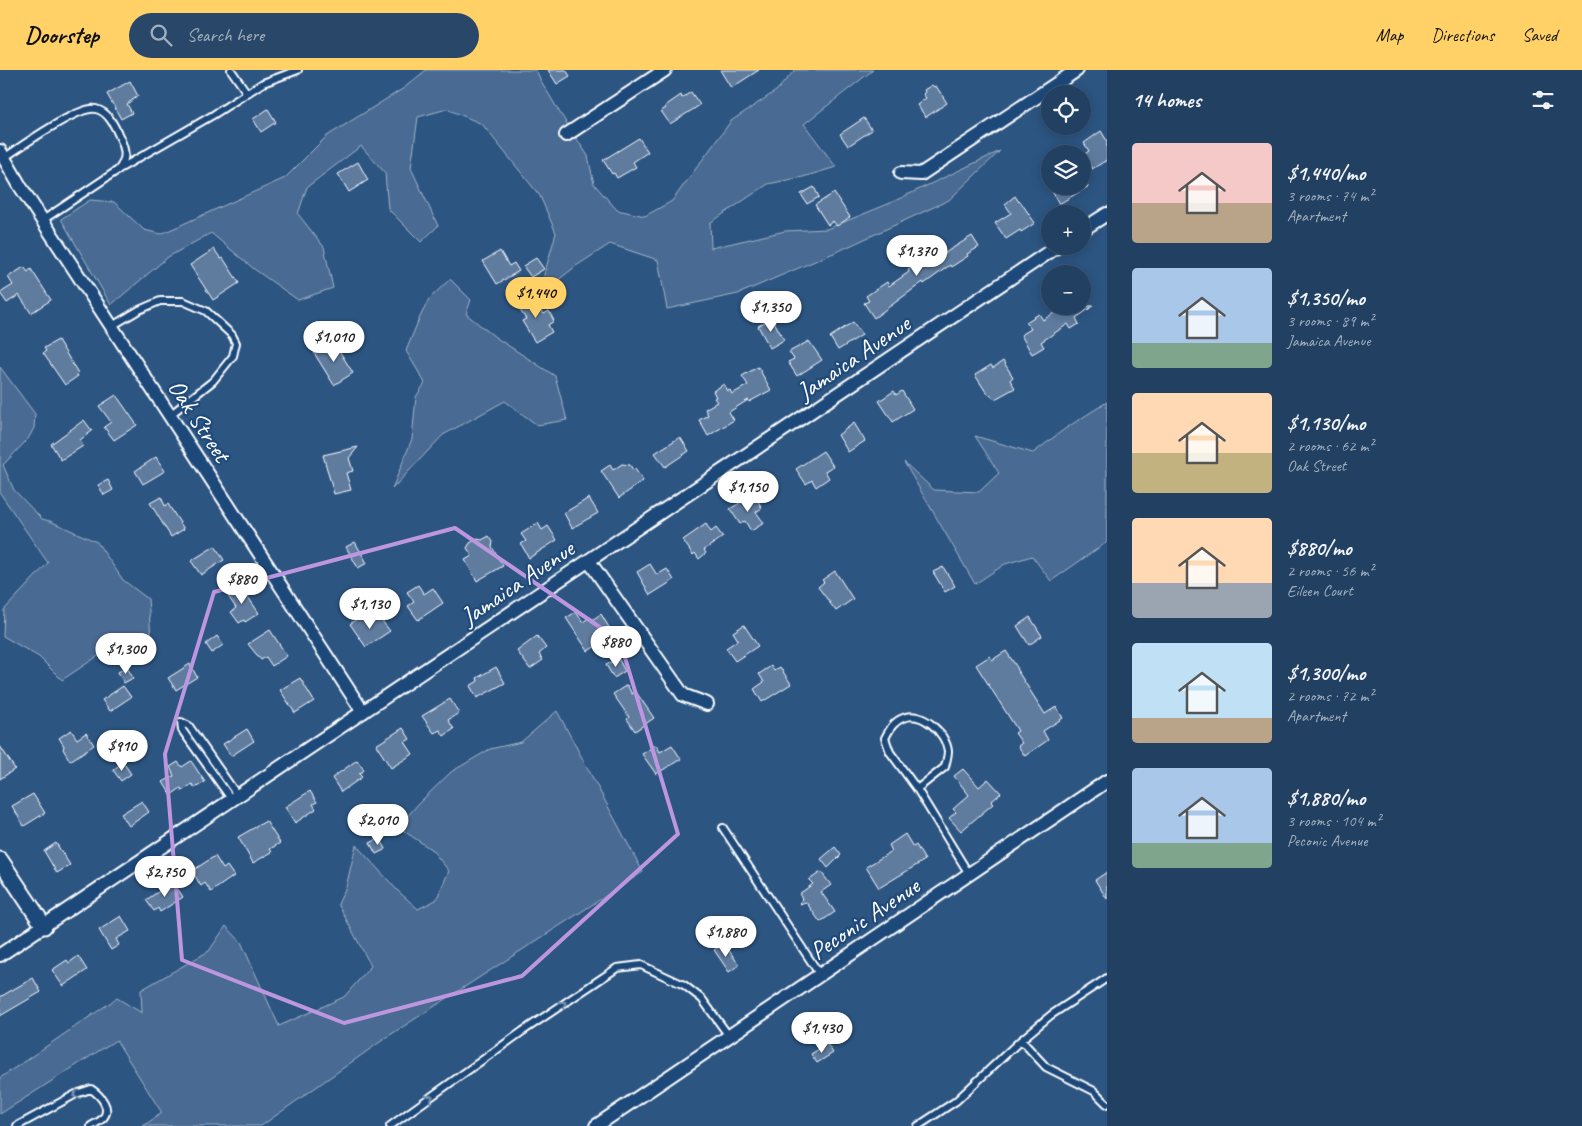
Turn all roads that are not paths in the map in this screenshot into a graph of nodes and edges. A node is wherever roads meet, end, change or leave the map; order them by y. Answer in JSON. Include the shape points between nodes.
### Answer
{"nodes":[{"id":1,"x":232,"y":70,"type":"edge"},
{"id":2,"x":298,"y":70,"type":"edge"},
{"id":3,"x":665,"y":70,"type":"edge"},
{"id":4,"x":1077,"y":70,"type":"edge"},
{"id":5,"x":247,"y":93,"type":"junction"},
{"id":6,"x":566,"y":135,"type":"dead end"},
{"id":7,"x":2,"y":154,"type":"edge"},
{"id":8,"x":118,"y":170,"type":"junction"},
{"id":9,"x":901,"y":173,"type":"dead end"},
{"id":10,"x":1107,"y":214,"type":"edge"},
{"id":11,"x":43,"y":220,"type":"junction"},
{"id":12,"x":1091,"y":224,"type":"edge"},
{"id":13,"x":1045,"y":255,"type":"edge"},
{"id":14,"x":112,"y":326,"type":"junction"},
{"id":15,"x":170,"y":414,"type":"junction"},
{"id":16,"x":589,"y":560,"type":"junction"},
{"id":17,"x":707,"y":704,"type":"dead end"},
{"id":18,"x":363,"y":712,"type":"junction"},
{"id":19,"x":1107,"y":781,"type":"edge"},
{"id":20,"x":917,"y":789,"type":"junction"},
{"id":21,"x":235,"y":798,"type":"junction"},
{"id":22,"x":723,"y":828,"type":"dead end"},
{"id":23,"x":0,"y":860,"type":"edge"},
{"id":24,"x":969,"y":874,"type":"junction"},
{"id":25,"x":44,"y":926,"type":"junction"},
{"id":26,"x":0,"y":955,"type":"edge"},
{"id":27,"x":820,"y":975,"type":"junction"},
{"id":28,"x":1107,"y":978,"type":"edge"},
{"id":29,"x":730,"y":1036,"type":"junction"},
{"id":30,"x":1020,"y":1040,"type":"junction"},
{"id":31,"x":1107,"y":1104,"type":"edge"},
{"id":32,"x":17,"y":1126,"type":"edge"},
{"id":33,"x":91,"y":1126,"type":"edge"},
{"id":34,"x":390,"y":1126,"type":"edge"},
{"id":35,"x":596,"y":1126,"type":"edge"},
{"id":36,"x":918,"y":1126,"type":"edge"}],
"edges":[{"from":1,"to":5,"type":"lane"},
{"from":2,"to":5,"type":"lane","via":[[263,83]]},
{"from":3,"to":6,"type":"street"},
{"from":4,"to":9,"type":"street","via":[[921,174]]},
{"from":5,"to":8,"type":"lane"},
{"from":7,"to":8,"type":"lane","via":[[82,110],[96,109],[106,114],[121,141],[126,155]]},
{"from":7,"to":11,"type":"street","name":"Oak Street"},
{"from":8,"to":11,"type":"lane"},
{"from":10,"to":12,"type":"street"},
{"from":11,"to":14,"type":"street","name":"Oak Street"},
{"from":13,"to":16,"type":"street","name":"Jamaica Avenue"},
{"from":14,"to":15,"type":"street","name":"Oak Street"},
{"from":14,"to":15,"type":"lane","via":[[160,301],[183,301],[206,311],[232,335],[236,344],[233,356],[213,381]]},
{"from":15,"to":18,"type":"street","name":"Oak Street"},
{"from":16,"to":17,"type":"street","via":[[683,695]]},
{"from":16,"to":18,"type":"street","name":"Jamaica Avenue"},
{"from":18,"to":21,"type":"street","name":"Jamaica Avenue"},
{"from":19,"to":24,"type":"street","name":"Peconic Avenue"},
{"from":20,"to":20,"type":"lane","via":[[890,752],[885,738],[893,724],[904,717],[920,717],[940,732],[948,752],[945,767]]},
{"from":20,"to":24,"type":"lane"},
{"from":21,"to":21,"type":"lane","via":[[235,792],[195,734],[181,722],[182,730],[229,796]]},
{"from":21,"to":25,"type":"street","name":"Jamaica Avenue"},
{"from":22,"to":27,"type":"lane"},
{"from":23,"to":25,"type":"street"},
{"from":24,"to":27,"type":"street","name":"Peconic Avenue"},
{"from":25,"to":26,"type":"street","name":"Jamaica Avenue"},
{"from":27,"to":29,"type":"street","name":"Peconic Avenue"},
{"from":28,"to":30,"type":"lane"},
{"from":34,"to":29,"type":"lane","one_way":true,"via":[[618,968],[641,965],[684,985],[702,999]]},
{"from":29,"to":35,"type":"street","name":"Peconic Avenue"},
{"from":30,"to":31,"type":"lane","via":[[1046,1067],[1094,1091]]},
{"from":30,"to":36,"type":"lane","via":[[956,1101]]},
{"from":33,"to":32,"type":"lane","one_way":true,"via":[[103,1119],[106,1113],[101,1095],[91,1090],[76,1094]]}]}
